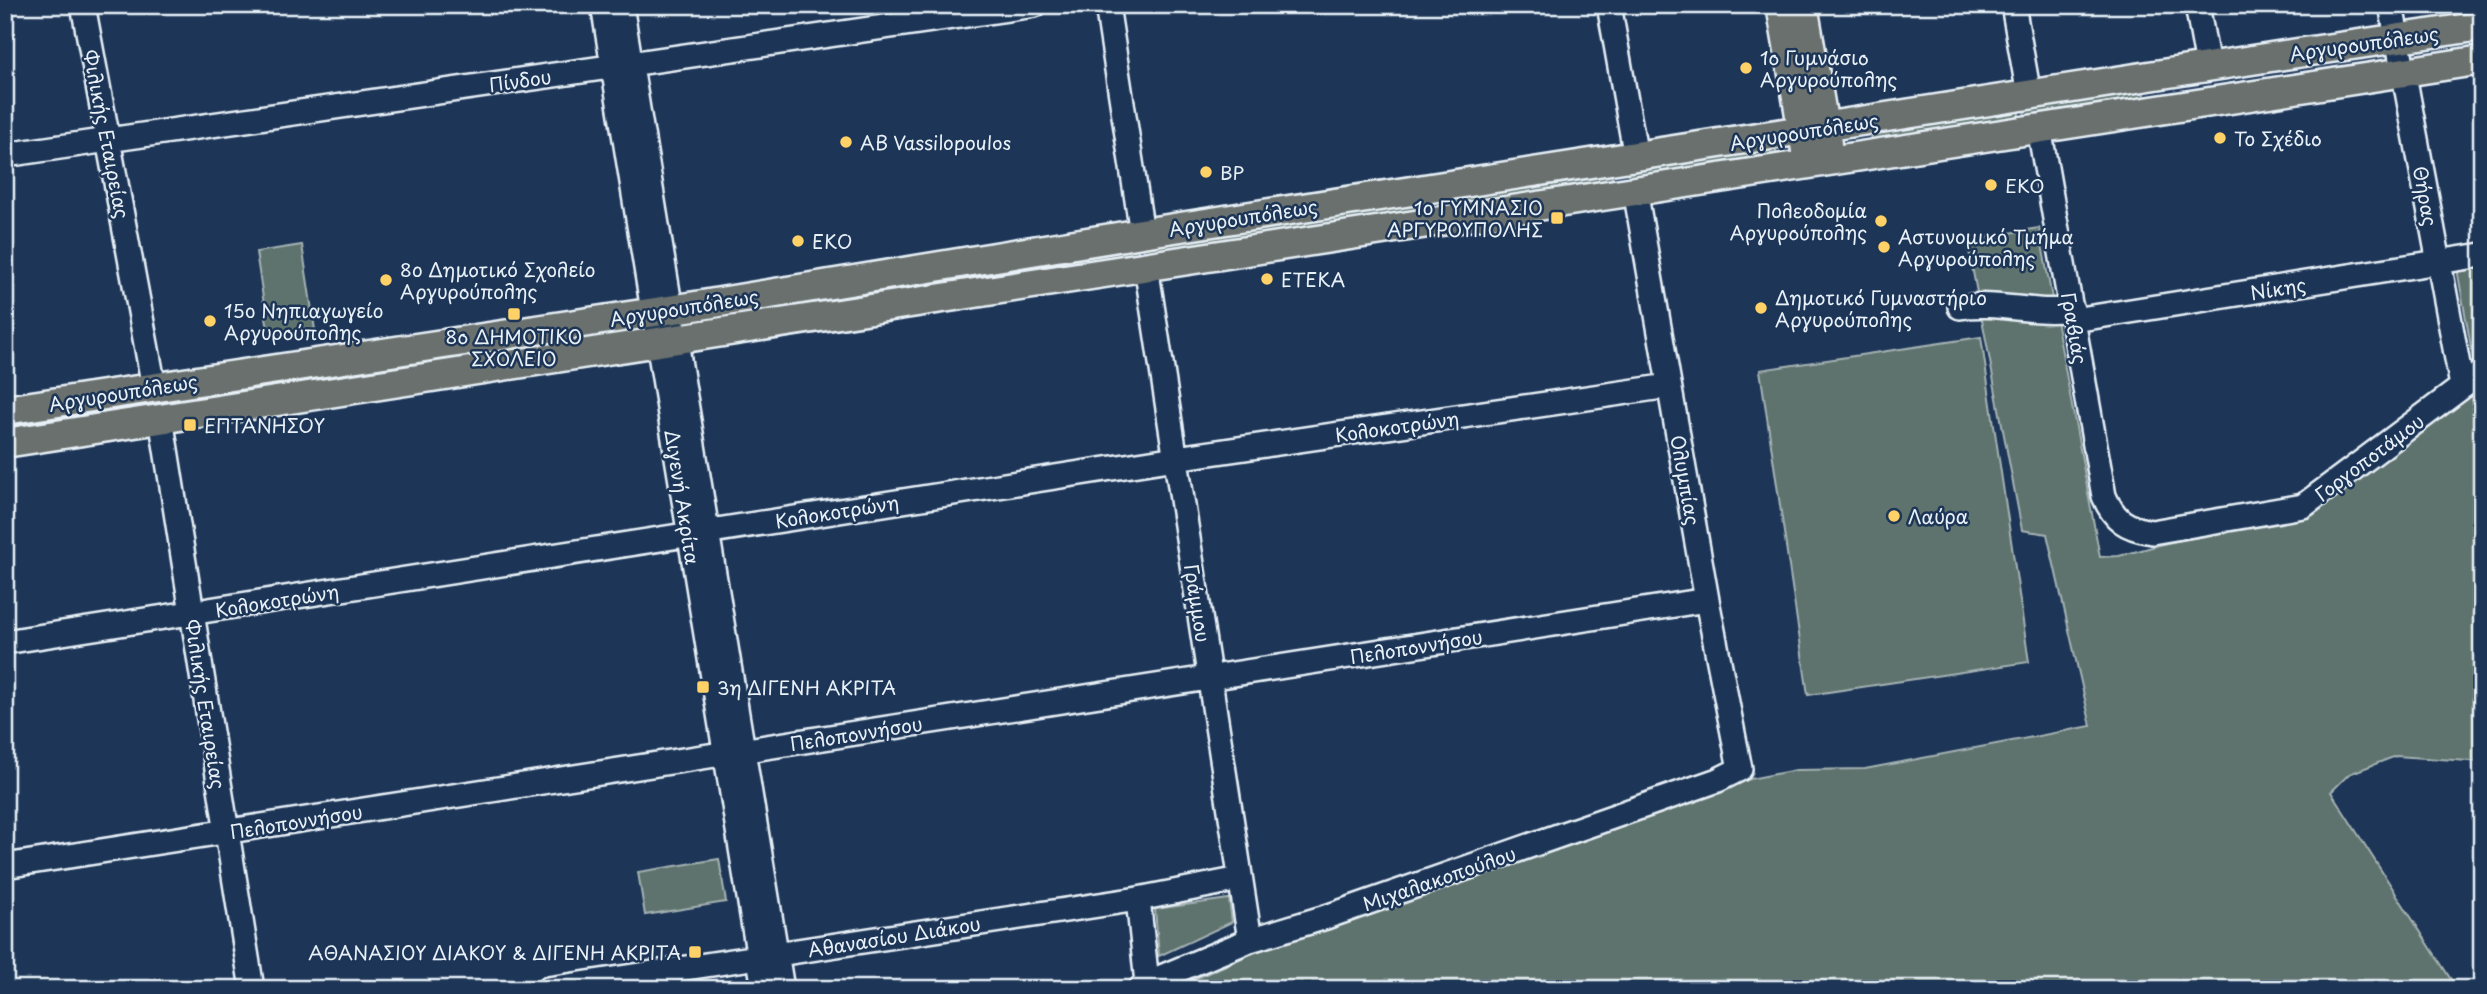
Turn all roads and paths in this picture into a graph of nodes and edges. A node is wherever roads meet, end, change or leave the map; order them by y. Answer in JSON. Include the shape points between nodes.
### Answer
{"nodes":[{"id":1,"x":83,"y":5,"type":"edge"},
{"id":2,"x":603,"y":5,"type":"edge"},
{"id":3,"x":621,"y":5,"type":"edge"},
{"id":4,"x":1035,"y":5,"type":"edge"},
{"id":5,"x":1107,"y":5,"type":"edge"},
{"id":6,"x":1609,"y":5,"type":"edge"},
{"id":7,"x":1781,"y":5,"type":"edge"},
{"id":8,"x":1803,"y":5,"type":"edge"},
{"id":9,"x":2012,"y":5,"type":"edge"},
{"id":10,"x":2197,"y":5,"type":"edge"},
{"id":11,"x":2391,"y":5,"type":"edge"},
{"id":12,"x":2482,"y":26,"type":"edge"},
{"id":13,"x":2397,"y":39,"type":"junction"},
{"id":14,"x":2482,"y":60,"type":"edge"},
{"id":15,"x":622,"y":65,"type":"junction"},
{"id":16,"x":2208,"y":66,"type":"junction"},
{"id":17,"x":2403,"y":72,"type":"junction"},
{"id":18,"x":2029,"y":95,"type":"junction"},
{"id":19,"x":2039,"y":128,"type":"junction"},
{"id":20,"x":1814,"y":129,"type":"junction"},
{"id":21,"x":108,"y":139,"type":"junction"},
{"id":22,"x":5,"y":155,"type":"edge"},
{"id":23,"x":1636,"y":157,"type":"junction"},
{"id":24,"x":1819,"y":161,"type":"junction"},
{"id":25,"x":1635,"y":190,"type":"junction"},
{"id":26,"x":1142,"y":233,"type":"junction"},
{"id":27,"x":2482,"y":255,"type":"edge"},
{"id":28,"x":2438,"y":263,"type":"junction"},
{"id":29,"x":1146,"y":266,"type":"junction"},
{"id":30,"x":1960,"y":307,"type":"dead end"},
{"id":31,"x":662,"y":310,"type":"junction"},
{"id":32,"x":2073,"y":315,"type":"junction"},
{"id":33,"x":667,"y":339,"type":"junction"},
{"id":34,"x":2482,"y":372,"type":"edge"},
{"id":35,"x":1669,"y":386,"type":"junction"},
{"id":36,"x":2462,"y":386,"type":"junction"},
{"id":37,"x":154,"y":387,"type":"junction"},
{"id":38,"x":5,"y":410,"type":"edge"},
{"id":39,"x":161,"y":418,"type":"junction"},
{"id":40,"x":5,"y":443,"type":"edge"},
{"id":41,"x":1176,"y":458,"type":"junction"},
{"id":42,"x":2123,"y":522,"type":"joint"},
{"id":43,"x":698,"y":533,"type":"junction"},
{"id":44,"x":1707,"y":600,"type":"junction"},
{"id":45,"x":192,"y":613,"type":"junction"},
{"id":46,"x":5,"y":642,"type":"edge"},
{"id":47,"x":1210,"y":678,"type":"junction"},
{"id":48,"x":734,"y":752,"type":"junction"},
{"id":49,"x":1740,"y":769,"type":"joint"},
{"id":50,"x":227,"y":831,"type":"junction"},
{"id":51,"x":5,"y":866,"type":"edge"},
{"id":52,"x":1240,"y":879,"type":"junction"},
{"id":53,"x":1138,"y":899,"type":"junction"},
{"id":54,"x":1250,"y":940,"type":"junction"},
{"id":55,"x":767,"y":955,"type":"junction"},
{"id":56,"x":1143,"y":986,"type":"edge"},
{"id":57,"x":252,"y":989,"type":"edge"},
{"id":58,"x":548,"y":989,"type":"edge"},
{"id":59,"x":764,"y":989,"type":"edge"},
{"id":60,"x":782,"y":989,"type":"edge"}],
"edges":[{"from":1,"to":21,"type":"street","name":"Φιλικής Εταιρείας"},
{"from":2,"to":15,"type":"street","name":"Διγενή Ακρίτα"},
{"from":3,"to":15,"type":"street","name":"Διγενή Ακρίτα"},
{"from":4,"to":15,"type":"street","name":"Πίνδου"},
{"from":5,"to":26,"type":"street"},
{"from":6,"to":23,"type":"street"},
{"from":7,"to":20,"type":"main road"},
{"from":8,"to":20,"type":"main road"},
{"from":9,"to":18,"type":"street"},
{"from":10,"to":16,"type":"street"},
{"from":11,"to":13,"type":"street","name":"Θήρας"},
{"from":12,"to":13,"type":"main road","name":"Αργυρουπόλεως"},
{"from":13,"to":16,"type":"main road","name":"Αργυρουπόλεως"},
{"from":13,"to":17,"type":"street","name":"Θήρας"},
{"from":14,"to":17,"type":"main road","name":"Αργυρουπόλεως"},
{"from":15,"to":21,"type":"street","name":"Πίνδου"},
{"from":15,"to":31,"type":"street","name":"Διγενή Ακρίτα"},
{"from":16,"to":18,"type":"main road","name":"Αργυρουπόλεως"},
{"from":17,"to":19,"type":"main road","name":"Αργυρουπόλεως"},
{"from":17,"to":28,"type":"street","name":"Θήρας"},
{"from":18,"to":20,"type":"main road","name":"Αργυρουπόλεως"},
{"from":19,"to":24,"type":"main road","name":"Αργυρουπόλεως"},
{"from":19,"to":32,"type":"street","name":"Γραβιάς"},
{"from":20,"to":23,"type":"main road","name":"Αργυρουπόλεως"},
{"from":20,"to":24,"type":"main road"},
{"from":21,"to":22,"type":"street","name":"Πίνδου"},
{"from":21,"to":37,"type":"street","name":"Φιλικής Εταιρείας"},
{"from":23,"to":26,"type":"main road","name":"Αργυρουπόλεως"},
{"from":24,"to":25,"type":"main road","name":"Αργυρουπόλεως"},
{"from":25,"to":29,"type":"main road","name":"Αργυρουπόλεως"},
{"from":25,"to":35,"type":"street","name":"Ολυμπίας"},
{"from":26,"to":31,"type":"main road","name":"Αργυρουπόλεως"},
{"from":27,"to":28,"type":"street","name":"Νίκης"},
{"from":28,"to":32,"type":"street","name":"Νίκης"},
{"from":28,"to":36,"type":"street","name":"Θήρας"},
{"from":29,"to":33,"type":"main road","name":"Αργυρουπόλεως"},
{"from":29,"to":41,"type":"street","name":"Γράμμου"},
{"from":30,"to":32,"type":"street","name":"Νίκης","via":[[1979,304]]},
{"from":31,"to":33,"type":"street","name":"Διγενή Ακρίτα"},
{"from":31,"to":37,"type":"main road","name":"Αργυρουπόλεως"},
{"from":32,"to":42,"type":"street","name":"Γραβιάς","via":[[2104,496],[2111,512]]},
{"from":33,"to":39,"type":"main road","name":"Αργυρουπόλεως"},
{"from":33,"to":43,"type":"street","name":"Διγενή Ακρίτα"},
{"from":34,"to":36,"type":"street","name":"Γοργοποτάμου"},
{"from":35,"to":41,"type":"street","name":"Κολοκοτρώνη"},
{"from":35,"to":44,"type":"street","name":"Ολυμπίας"},
{"from":36,"to":42,"type":"street","name":"Γοργοποτάμου","via":[[2303,506],[2152,532]]},
{"from":37,"to":38,"type":"main road","name":"Αργυρουπόλεως"},
{"from":39,"to":40,"type":"main road","name":"Αργυρουπόλεως"},
{"from":39,"to":45,"type":"street","name":"Φιλικής Εταιρείας"},
{"from":41,"to":43,"type":"street","name":"Κολοκοτρώνη"},
{"from":41,"to":47,"type":"street","name":"Γράμμου"},
{"from":43,"to":45,"type":"street","name":"Κολοκοτρώνη"},
{"from":43,"to":48,"type":"street","name":"Διγενή Ακρίτα"},
{"from":44,"to":47,"type":"street","name":"Πελοποννήσου"},
{"from":44,"to":49,"type":"street","name":"Ολυμπίας"},
{"from":45,"to":46,"type":"street","name":"Κολοκοτρώνη"},
{"from":45,"to":50,"type":"street","name":"Φιλικής Εταιρείας"},
{"from":47,"to":48,"type":"street","name":"Πελοποννήσου"},
{"from":47,"to":52,"type":"street","name":"Γράμμου"},
{"from":48,"to":50,"type":"street","name":"Πελοποννήσου"},
{"from":48,"to":55,"type":"street","name":"Διγενή Ακρίτα"},
{"from":49,"to":54,"type":"street","name":"Μιχαλακοπούλου"},
{"from":50,"to":51,"type":"street","name":"Πελοποννήσου"},
{"from":50,"to":57,"type":"street","name":"Φιλικής Εταιρείας"},
{"from":52,"to":53,"type":"street","name":"Αθανασίου Διάκου"},
{"from":52,"to":54,"type":"street","name":"Γράμμου"},
{"from":53,"to":55,"type":"street","name":"Αθανασίου Διάκου"},
{"from":53,"to":56,"type":"street"},
{"from":54,"to":56,"type":"street","name":"Μιχαλακοπούλου"},
{"from":55,"to":58,"type":"street","name":"Αθανασίου Διάκου"},
{"from":55,"to":59,"type":"street","name":"Διγενή Ακρίτα"},
{"from":55,"to":60,"type":"street","name":"Διγενή Ακρίτα"}]}
